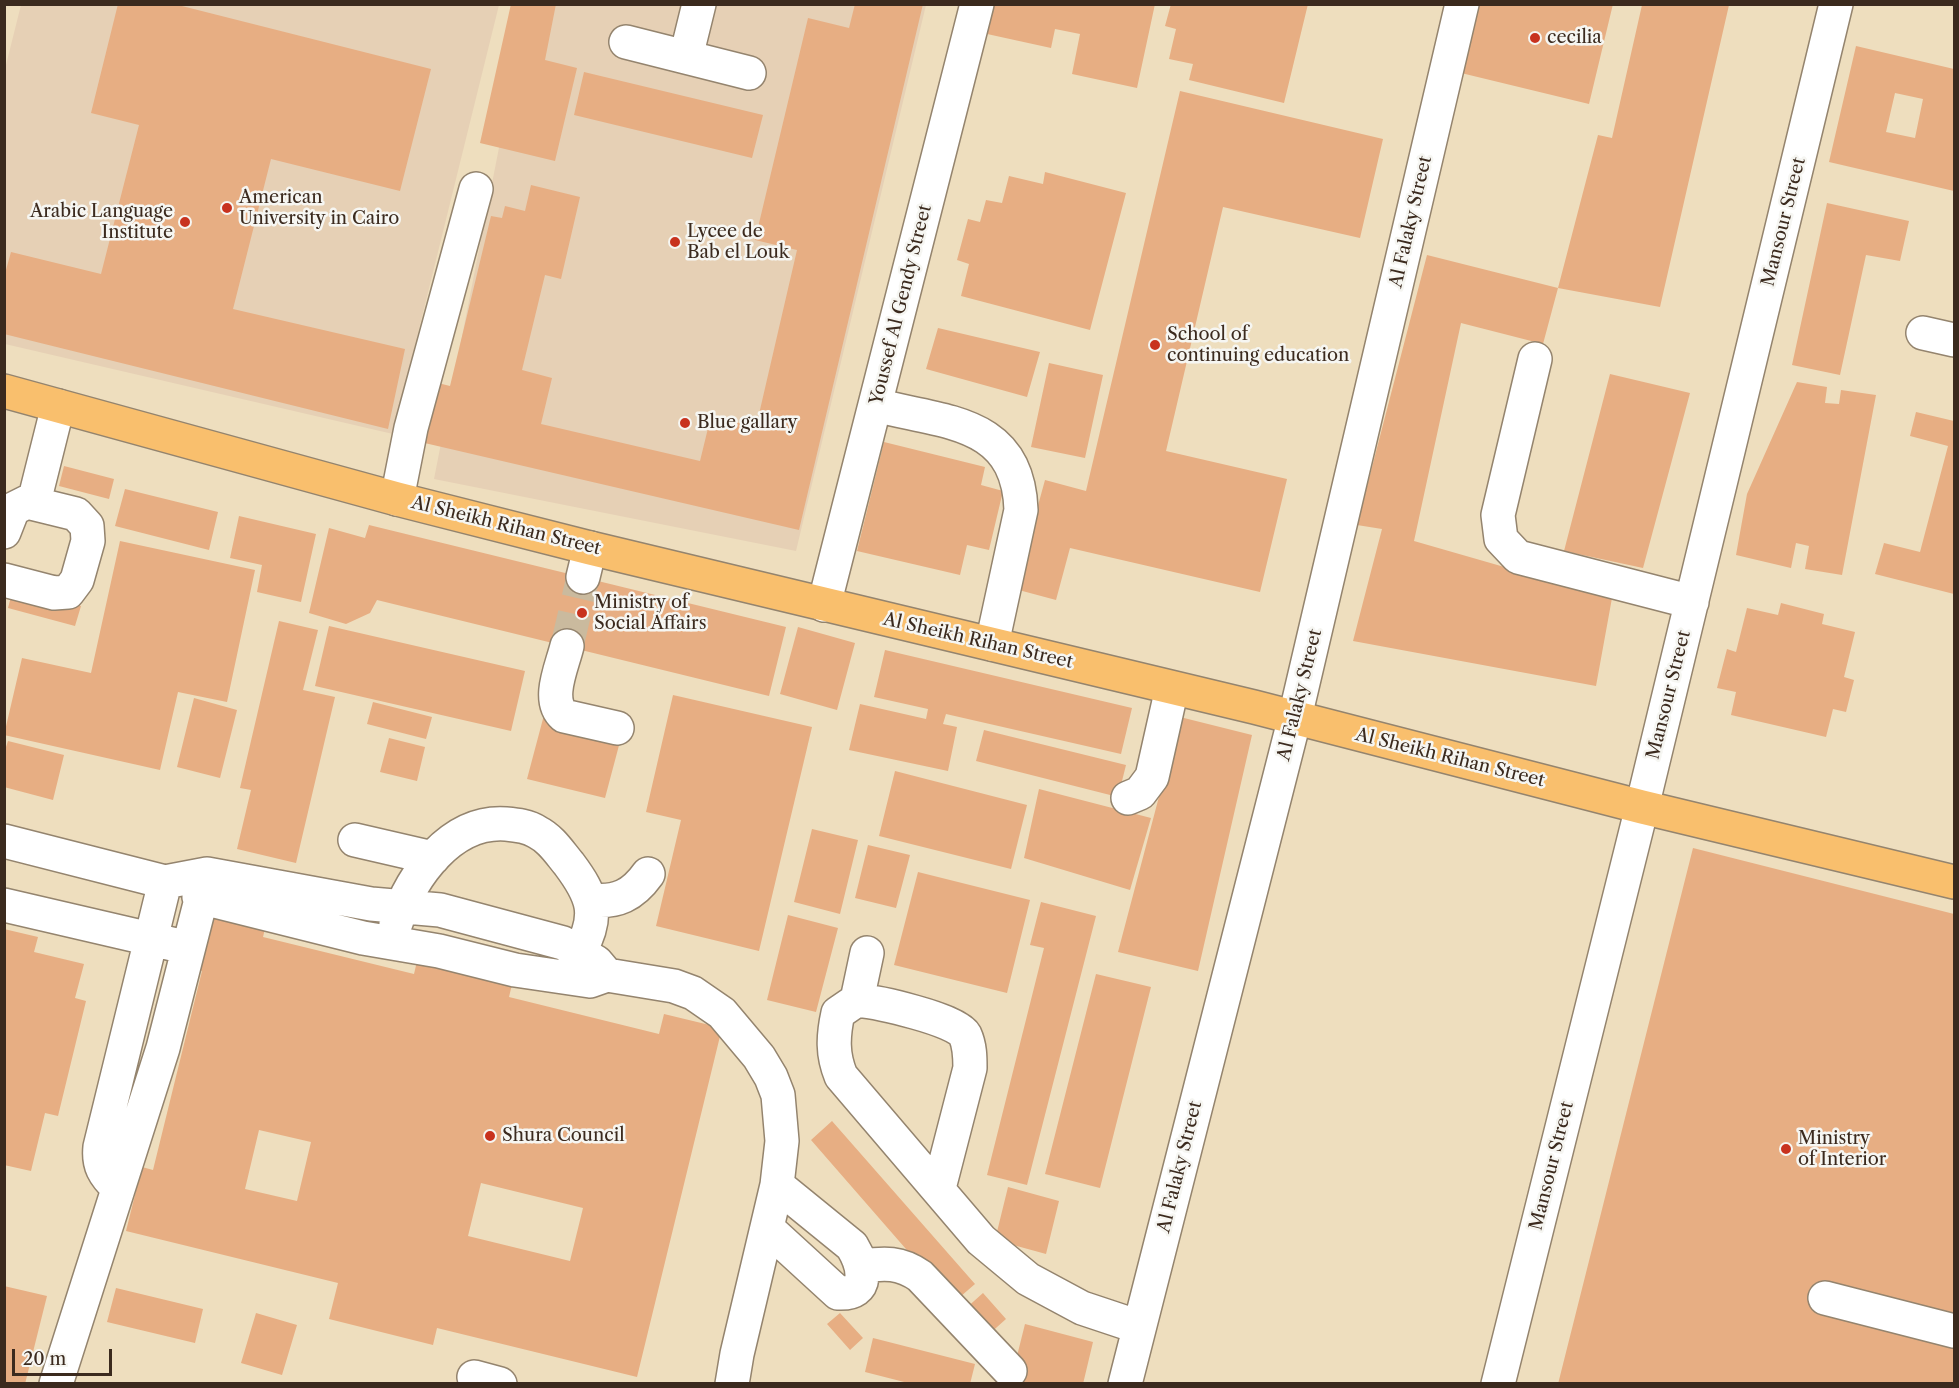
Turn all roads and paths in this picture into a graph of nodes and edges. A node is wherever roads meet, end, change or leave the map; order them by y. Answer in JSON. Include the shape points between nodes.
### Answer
{"nodes":[{"id":1,"x":699,"y":4,"type":"edge"},
{"id":2,"x":977,"y":4,"type":"edge"},
{"id":3,"x":1462,"y":4,"type":"edge"},
{"id":4,"x":1836,"y":4,"type":"edge"},
{"id":5,"x":626,"y":42,"type":"dead end"},
{"id":6,"x":686,"y":57,"type":"junction"},
{"id":7,"x":749,"y":73,"type":"dead end"},
{"id":8,"x":476,"y":189,"type":"dead end"},
{"id":9,"x":1923,"y":333,"type":"dead end"},
{"id":10,"x":1954,"y":340,"type":"edge"},
{"id":11,"x":1535,"y":359,"type":"dead end"},
{"id":12,"x":4,"y":392,"type":"edge"},
{"id":13,"x":875,"y":405,"type":"junction"},
{"id":14,"x":58,"y":406,"type":"junction"},
{"id":15,"x":397,"y":499,"type":"junction"},
{"id":16,"x":34,"y":502,"type":"junction"},
{"id":17,"x":4,"y":532,"type":"edge"},
{"id":18,"x":4,"y":580,"type":"edge"},
{"id":19,"x":1692,"y":602,"type":"junction"},
{"id":20,"x":825,"y":605,"type":"junction"},
{"id":21,"x":992,"y":644,"type":"junction"},
{"id":22,"x":567,"y":646,"type":"tunnel mouth"},
{"id":23,"x":1172,"y":688,"type":"junction"},
{"id":24,"x":1295,"y":717,"type":"junction"},
{"id":25,"x":617,"y":728,"type":"dead end"},
{"id":26,"x":1128,"y":798,"type":"dead end"},
{"id":27,"x":1642,"y":807,"type":"junction"},
{"id":28,"x":355,"y":840,"type":"dead end"},
{"id":29,"x":4,"y":841,"type":"edge"},
{"id":30,"x":433,"y":858,"type":"junction"},
{"id":31,"x":648,"y":874,"type":"dead end"},
{"id":32,"x":165,"y":882,"type":"junction"},
{"id":33,"x":1954,"y":882,"type":"edge"},
{"id":34,"x":203,"y":886,"type":"junction"},
{"id":35,"x":591,"y":900,"type":"junction"},
{"id":36,"x":4,"y":905,"type":"edge"},
{"id":37,"x":402,"y":906,"type":"junction"},
{"id":38,"x":151,"y":940,"type":"junction"},
{"id":39,"x":390,"y":942,"type":"junction"},
{"id":40,"x":188,"y":947,"type":"junction"},
{"id":41,"x":580,"y":951,"type":"junction"},
{"id":42,"x":867,"y":953,"type":"dead end"},
{"id":43,"x":608,"y":975,"type":"junction"},
{"id":44,"x":857,"y":1000,"type":"junction"},
{"id":45,"x":126,"y":1040,"type":"junction"},
{"id":46,"x":163,"y":1048,"type":"junction"},
{"id":47,"x":777,"y":1185,"type":"junction"},
{"id":48,"x":118,"y":1188,"type":"junction"},
{"id":49,"x":939,"y":1188,"type":"junction"},
{"id":50,"x":767,"y":1228,"type":"junction"},
{"id":51,"x":861,"y":1266,"type":"junction"},
{"id":52,"x":1826,"y":1298,"type":"dead end"},
{"id":53,"x":1139,"y":1327,"type":"junction"},
{"id":54,"x":1954,"y":1330,"type":"edge"},
{"id":55,"x":1010,"y":1371,"type":"dead end"},
{"id":56,"x":56,"y":1383,"type":"edge"},
{"id":57,"x":732,"y":1383,"type":"edge"},
{"id":58,"x":1125,"y":1383,"type":"edge"},
{"id":59,"x":1498,"y":1383,"type":"edge"}],
"edges":[{"from":1,"to":6,"type":"street"},
{"from":2,"to":13,"type":"street","name":"Youssef Al Gendy Street"},
{"from":3,"to":24,"type":"street","name":"Al Falaky Street"},
{"from":4,"to":19,"type":"street","name":"Mansour Street"},
{"from":5,"to":6,"type":"street"},
{"from":6,"to":7,"type":"street"},
{"from":8,"to":15,"type":"street","via":[[411,428]]},
{"from":9,"to":10,"type":"street"},
{"from":11,"to":19,"type":"street","via":[[1498,515],[1501,539],[1518,557]]},
{"from":12,"to":14,"type":"main road","name":"Al Sheikh Rihan Street"},
{"from":13,"to":20,"type":"street","name":"Youssef Al Gendy Street"},
{"from":13,"to":21,"type":"street","via":[[979,431],[1000,449],[1015,473],[1021,510]]},
{"from":14,"to":15,"type":"main road","name":"Al Sheikh Rihan Street"},
{"from":14,"to":16,"type":"street"},
{"from":15,"to":20,"type":"main road","name":"Al Sheikh Rihan Street","via":[[586,562]]},
{"from":16,"to":17,"type":"street","via":[[19,504],[14,509]]},
{"from":16,"to":18,"type":"street","via":[[76,514],[87,526],[88,542],[77,580],[74,587],[61,594]]},
{"from":19,"to":27,"type":"street","name":"Mansour Street"},
{"from":20,"to":21,"type":"main road","name":"Al Sheikh Rihan Street"},
{"from":21,"to":23,"type":"main road","name":"Al Sheikh Rihan Street"},
{"from":22,"to":25,"type":"street","via":[[556,694],[558,710],[564,716]]},
{"from":23,"to":24,"type":"main road","name":"Al Sheikh Rihan Street"},
{"from":23,"to":26,"type":"street","via":[[1152,777],[1140,793]]},
{"from":24,"to":27,"type":"main road","name":"Al Sheikh Rihan Street"},
{"from":24,"to":53,"type":"street","name":"Al Falaky Street"},
{"from":27,"to":33,"type":"main road","name":"Al Sheikh Rihan Street"},
{"from":27,"to":59,"type":"street","name":"Mansour Street"},
{"from":28,"to":30,"type":"street"},
{"from":29,"to":32,"type":"street"},
{"from":30,"to":35,"type":"street","via":[[458,836],[477,826],[522,825],[552,843],[584,884]]},
{"from":30,"to":37,"type":"street","via":[[418,875]]},
{"from":31,"to":35,"type":"street","via":[[638,888],[624,897],[608,902]]},
{"from":32,"to":34,"type":"street"},
{"from":32,"to":38,"type":"street"},
{"from":34,"to":37,"type":"street"},
{"from":34,"to":39,"type":"street","via":[[363,938]]},
{"from":34,"to":40,"type":"street"},
{"from":35,"to":41,"type":"street","via":[[592,919]]},
{"from":36,"to":38,"type":"street"},
{"from":37,"to":39,"type":"street"},
{"from":37,"to":41,"type":"street","via":[[440,910]]},
{"from":38,"to":40,"type":"street"},
{"from":38,"to":45,"type":"street"},
{"from":39,"to":43,"type":"street","via":[[537,973],[591,981]]},
{"from":40,"to":46,"type":"street"},
{"from":41,"to":43,"type":"street"},
{"from":42,"to":44,"type":"street"},
{"from":43,"to":47,"type":"street","via":[[693,993],[722,1013],[759,1057],[778,1095],[782,1141]]},
{"from":44,"to":49,"type":"street","via":[[838,1012],[834,1059],[841,1076]]},
{"from":44,"to":49,"type":"street","via":[[880,1002],[951,1025],[964,1033],[970,1068]]},
{"from":45,"to":46,"type":"street"},
{"from":45,"to":48,"type":"street","via":[[99,1160],[103,1172]]},
{"from":46,"to":48,"type":"street"},
{"from":47,"to":50,"type":"street"},
{"from":47,"to":51,"type":"street","via":[[852,1246]]},
{"from":48,"to":56,"type":"street"},
{"from":49,"to":53,"type":"street","via":[[981,1240],[1028,1279],[1082,1308]]},
{"from":50,"to":51,"type":"street","via":[[838,1293],[849,1294],[856,1289],[862,1281]]},
{"from":50,"to":57,"type":"street"},
{"from":51,"to":55,"type":"street","via":[[886,1263],[920,1276]]},
{"from":52,"to":54,"type":"street"},
{"from":53,"to":58,"type":"street","name":"Al Falaky Street"}]}
